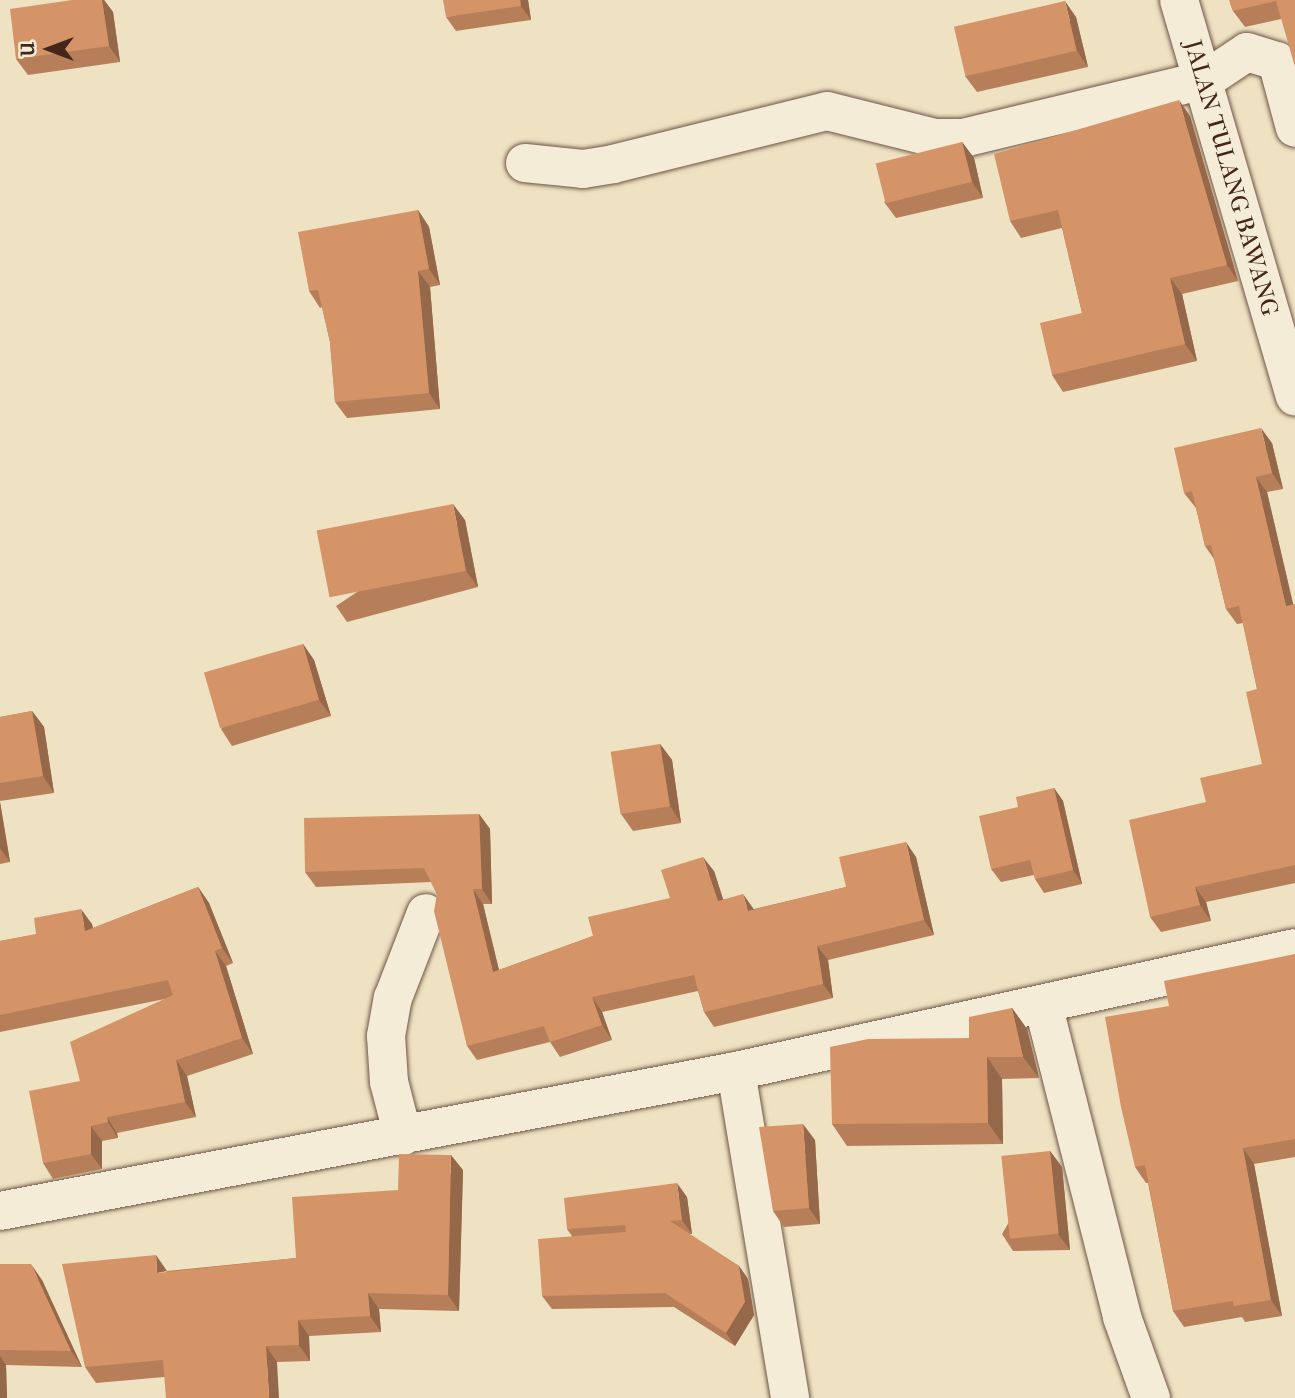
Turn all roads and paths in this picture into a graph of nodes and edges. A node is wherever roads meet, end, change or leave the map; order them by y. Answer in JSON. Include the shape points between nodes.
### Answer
{"nodes":[{"id":1,"x":1179,"y":0,"type":"edge"},
{"id":2,"x":1205,"y":80,"type":"junction"},
{"id":3,"x":1295,"y":128,"type":"edge"},
{"id":4,"x":524,"y":163,"type":"dead end"},
{"id":5,"x":1295,"y":396,"type":"edge"},
{"id":6,"x":426,"y":913,"type":"dead end"},
{"id":7,"x":1295,"y":948,"type":"edge"},
{"id":8,"x":1044,"y":1008,"type":"junction"},
{"id":9,"x":736,"y":1071,"type":"junction"},
{"id":10,"x":403,"y":1136,"type":"junction"},
{"id":11,"x":0,"y":1211,"type":"edge"},
{"id":12,"x":790,"y":1398,"type":"edge"},
{"id":13,"x":1151,"y":1398,"type":"edge"}],
"edges":[{"from":1,"to":2,"type":"street","name":"JALAN TULANG BAWANG"},
{"from":2,"to":3,"type":"street","via":[[1247,52],[1277,61]]},
{"from":2,"to":4,"type":"street","via":[[963,138],[935,138],[827,111],[613,164],[583,169]]},
{"from":2,"to":5,"type":"street","name":"JALAN TULANG BAWANG"},
{"from":6,"to":10,"type":"street","via":[[386,1036],[389,1082]]},
{"from":7,"to":8,"type":"street"},
{"from":8,"to":9,"type":"street"},
{"from":8,"to":13,"type":"street","via":[[1122,1317]]},
{"from":9,"to":10,"type":"street"},
{"from":9,"to":12,"type":"street"},
{"from":10,"to":11,"type":"street"}]}
